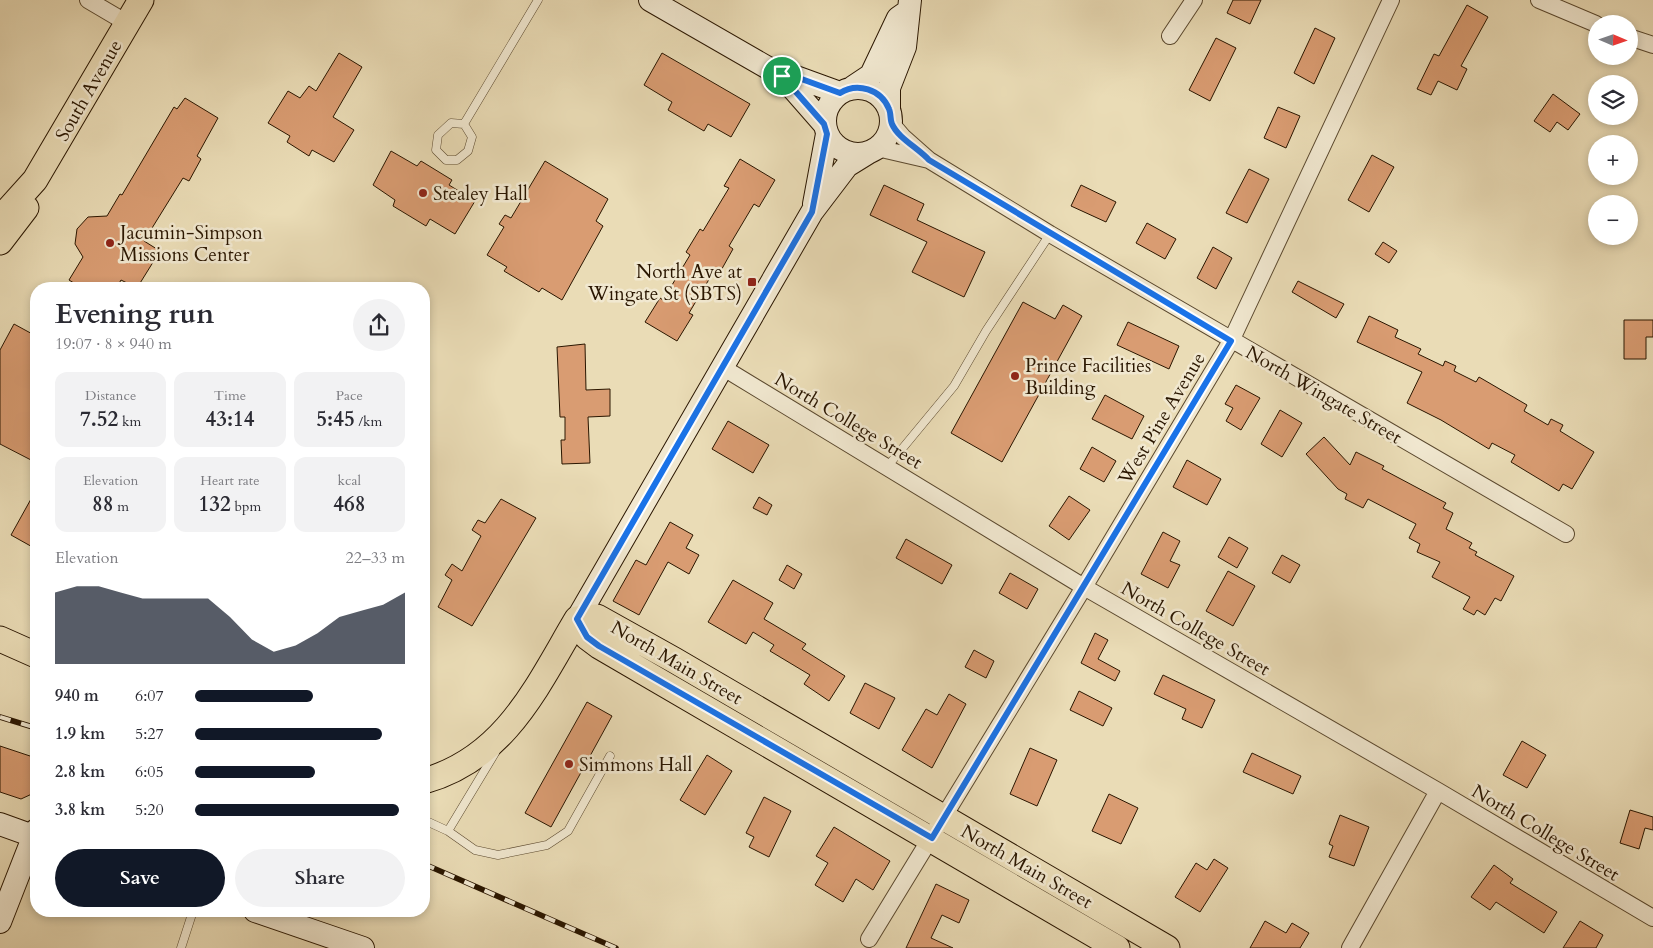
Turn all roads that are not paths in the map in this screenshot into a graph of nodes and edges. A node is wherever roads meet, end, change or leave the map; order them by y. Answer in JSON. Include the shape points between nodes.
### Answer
{"nodes":[{"id":1,"x":88,"y":0,"type":"edge"},
{"id":2,"x":141,"y":0,"type":"edge"},
{"id":3,"x":538,"y":0,"type":"edge"},
{"id":4,"x":650,"y":0,"type":"edge"},
{"id":5,"x":1194,"y":0,"type":"edge"},
{"id":6,"x":1391,"y":0,"type":"edge"},
{"id":7,"x":1539,"y":0,"type":"edge"},
{"id":8,"x":909,"y":6,"type":"edge"},
{"id":9,"x":1588,"y":21,"type":"edge"},
{"id":10,"x":127,"y":23,"type":"junction"},
{"id":11,"x":1170,"y":36,"type":"dead end"},
{"id":12,"x":1638,"y":39,"type":"edge"},
{"id":13,"x":1653,"y":44,"type":"edge"},
{"id":14,"x":782,"y":76,"type":"junction"},
{"id":15,"x":846,"y":90,"type":"junction"},
{"id":16,"x":890,"y":116,"type":"junction"},
{"id":17,"x":464,"y":124,"type":"junction"},
{"id":18,"x":826,"y":129,"type":"junction"},
{"id":19,"x":873,"y":150,"type":"junction"},
{"id":20,"x":929,"y":160,"type":"junction"},
{"id":21,"x":35,"y":180,"type":"junction"},
{"id":22,"x":812,"y":212,"type":"junction"},
{"id":23,"x":0,"y":219,"type":"edge"},
{"id":24,"x":1050,"y":234,"type":"junction"},
{"id":25,"x":0,"y":242,"type":"edge"},
{"id":26,"x":1231,"y":341,"type":"junction"},
{"id":27,"x":722,"y":367,"type":"junction"},
{"id":28,"x":887,"y":467,"type":"junction"},
{"id":29,"x":1566,"y":534,"type":"dead end"},
{"id":30,"x":1084,"y":587,"type":"junction"},
{"id":31,"x":577,"y":619,"type":"junction"},
{"id":32,"x":0,"y":639,"type":"edge"},
{"id":33,"x":30,"y":652,"type":"edge"},
{"id":34,"x":514,"y":722,"type":"junction"},
{"id":35,"x":610,"y":756,"type":"dead end"},
{"id":36,"x":430,"y":778,"type":"edge"},
{"id":37,"x":1438,"y":791,"type":"junction"},
{"id":38,"x":430,"y":823,"type":"edge"},
{"id":39,"x":0,"y":824,"type":"edge"},
{"id":40,"x":938,"y":828,"type":"junction"},
{"id":41,"x":448,"y":831,"type":"junction"},
{"id":42,"x":30,"y":833,"type":"edge"},
{"id":43,"x":30,"y":847,"type":"edge"},
{"id":44,"x":191,"y":917,"type":"edge"},
{"id":45,"x":273,"y":917,"type":"edge"},
{"id":46,"x":1653,"y":918,"type":"edge"},
{"id":47,"x":0,"y":922,"type":"edge"},
{"id":48,"x":869,"y":939,"type":"dead end"},
{"id":49,"x":181,"y":948,"type":"edge"},
{"id":50,"x":362,"y":948,"type":"edge"},
{"id":51,"x":1117,"y":948,"type":"edge"},
{"id":52,"x":1167,"y":948,"type":"edge"},
{"id":53,"x":1350,"y":948,"type":"edge"}],
"edges":[{"from":1,"to":10,"type":"street"},
{"from":2,"to":10,"type":"main road","name":"South Avenue"},
{"from":3,"to":17,"type":"lane"},
{"from":4,"to":14,"type":"street"},
{"from":5,"to":11,"type":"street"},
{"from":6,"to":26,"type":"street","name":"West Pine Avenue"},
{"from":7,"to":9,"type":"street"},
{"from":8,"to":15,"type":"street","via":[[898,18],[871,75]]},
{"from":8,"to":16,"type":"street","via":[[905,47],[889,88]]},
{"from":10,"to":21,"type":"main road","name":"South Avenue"},
{"from":12,"to":13,"type":"street"},
{"from":14,"to":15,"type":"street"},
{"from":14,"to":18,"type":"street"},
{"from":15,"to":16,"type":"street","via":[[865,88],[875,92],[884,100]]},
{"from":15,"to":18,"type":"street","via":[[829,104]]},
{"from":16,"to":19,"type":"street","via":[[885,140]]},
{"from":16,"to":20,"type":"street","name":"North Wingate Street","via":[[902,137]]},
{"from":17,"to":17,"type":"lane","via":[[451,123],[438,135],[436,150],[446,160],[457,160],[468,151],[472,136]]},
{"from":18,"to":19,"type":"street","via":[[832,142],[848,153]]},
{"from":18,"to":22,"type":"street"},
{"from":19,"to":20,"type":"street","name":"North Wingate Street"},
{"from":19,"to":22,"type":"street","via":[[847,166]]},
{"from":20,"to":24,"type":"street","name":"North Wingate Street"},
{"from":21,"to":23,"type":"main road","name":"South Avenue"},
{"from":21,"to":25,"type":"main road","name":"South Avenue","via":[[27,207]]},
{"from":22,"to":27,"type":"street"},
{"from":24,"to":26,"type":"street","name":"North Wingate Street"},
{"from":24,"to":28,"type":"lane","via":[[954,386]]},
{"from":26,"to":29,"type":"street","name":"North Wingate Street"},
{"from":26,"to":30,"type":"street","name":"West Pine Avenue"},
{"from":27,"to":28,"type":"street","name":"North College Street"},
{"from":27,"to":31,"type":"street"},
{"from":28,"to":30,"type":"street","name":"North College Street"},
{"from":30,"to":37,"type":"street","name":"North College Street"},
{"from":30,"to":40,"type":"street","name":"West Pine Avenue"},
{"from":31,"to":34,"type":"main road"},
{"from":31,"to":40,"type":"main road","name":"North Main Street","via":[[587,637],[599,646]]},
{"from":32,"to":33,"type":"main road"},
{"from":34,"to":36,"type":"main road","via":[[498,740],[465,764]]},
{"from":34,"to":41,"type":"lane"},
{"from":35,"to":41,"type":"lane","via":[[568,831],[547,845],[498,855],[475,850]]},
{"from":37,"to":46,"type":"street","name":"North College Street"},
{"from":37,"to":53,"type":"street"},
{"from":38,"to":41,"type":"lane"},
{"from":39,"to":42,"type":"street"},
{"from":40,"to":48,"type":"street","name":"West Pine Avenue"},
{"from":40,"to":51,"type":"main road","name":"North Main Street"},
{"from":40,"to":52,"type":"main road","name":"North Main Street"},
{"from":43,"to":47,"type":"street"},
{"from":44,"to":49,"type":"lane"},
{"from":45,"to":50,"type":"street"}]}
